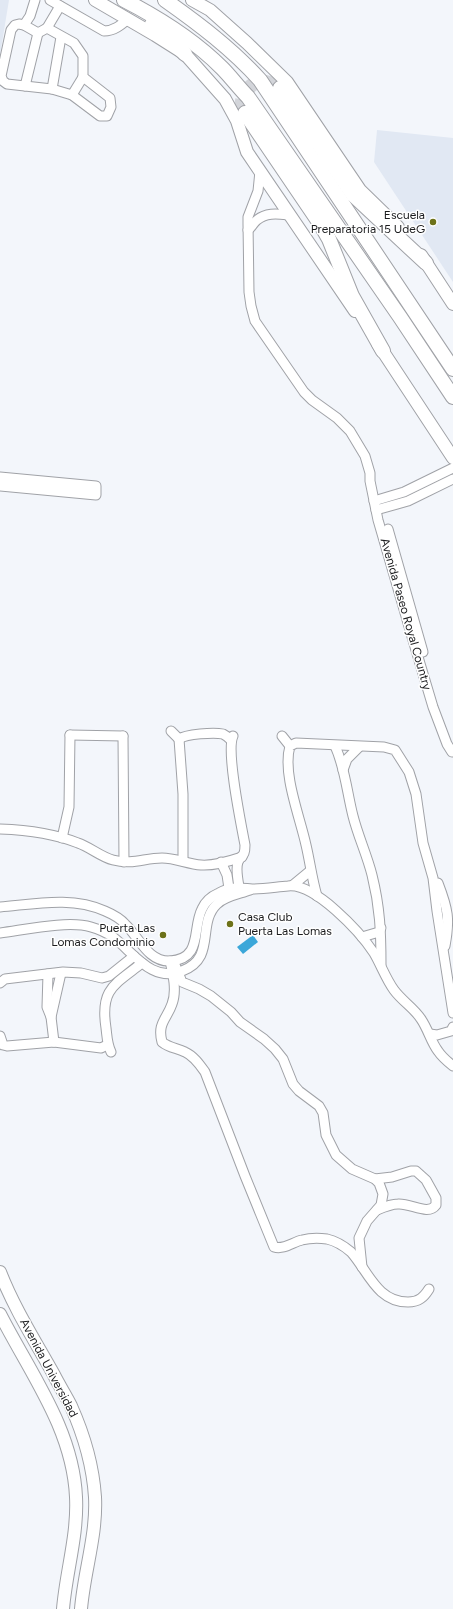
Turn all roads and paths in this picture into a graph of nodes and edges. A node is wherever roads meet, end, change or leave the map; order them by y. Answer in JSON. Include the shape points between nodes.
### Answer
{"nodes":[{"id":1,"x":35,"y":0,"type":"edge"},
{"id":2,"x":50,"y":0,"type":"edge"},
{"id":3,"x":95,"y":0,"type":"edge"},
{"id":4,"x":120,"y":0,"type":"edge"},
{"id":5,"x":124,"y":0,"type":"edge"},
{"id":6,"x":165,"y":0,"type":"edge"},
{"id":7,"x":192,"y":0,"type":"edge"},
{"id":8,"x":60,"y":6,"type":"junction"},
{"id":9,"x":128,"y":19,"type":"junction"},
{"id":10,"x":24,"y":25,"type":"junction"},
{"id":11,"x":47,"y":28,"type":"junction"},
{"id":12,"x":38,"y":33,"type":"junction"},
{"id":13,"x":61,"y":37,"type":"junction"},
{"id":14,"x":185,"y":54,"type":"junction"},
{"id":15,"x":83,"y":77,"type":"junction"},
{"id":16,"x":25,"y":86,"type":"junction"},
{"id":17,"x":280,"y":88,"type":"tunnel mouth"},
{"id":18,"x":52,"y":89,"type":"junction"},
{"id":19,"x":72,"y":94,"type":"junction"},
{"id":20,"x":245,"y":113,"type":"tunnel mouth"},
{"id":21,"x":260,"y":171,"type":"junction"},
{"id":22,"x":290,"y":215,"type":"junction"},
{"id":23,"x":248,"y":230,"type":"junction"},
{"id":24,"x":426,"y":263,"type":"junction"},
{"id":25,"x":453,"y":304,"type":"edge"},
{"id":26,"x":383,"y":351,"type":"junction"},
{"id":27,"x":453,"y":369,"type":"edge"},
{"id":28,"x":453,"y":397,"type":"edge"},
{"id":29,"x":453,"y":458,"type":"edge"},
{"id":30,"x":453,"y":468,"type":"edge"},
{"id":31,"x":0,"y":477,"type":"edge"},
{"id":32,"x":453,"y":479,"type":"edge"},
{"id":33,"x":0,"y":486,"type":"edge"},
{"id":34,"x":404,"y":492,"type":"junction"},
{"id":35,"x":408,"y":501,"type":"junction"},
{"id":36,"x":378,"y":505,"type":"junction"},
{"id":37,"x":171,"y":731,"type":"dead end"},
{"id":38,"x":282,"y":736,"type":"dead end"},
{"id":39,"x":179,"y":739,"type":"junction"},
{"id":40,"x":290,"y":746,"type":"junction"},
{"id":41,"x":335,"y":746,"type":"junction"},
{"id":42,"x":359,"y":747,"type":"junction"},
{"id":43,"x":452,"y":754,"type":"edge"},
{"id":44,"x":343,"y":771,"type":"junction"},
{"id":45,"x":0,"y":829,"type":"edge"},
{"id":46,"x":62,"y":838,"type":"junction"},
{"id":47,"x":242,"y":857,"type":"junction"},
{"id":48,"x":183,"y":861,"type":"junction"},
{"id":49,"x":124,"y":862,"type":"junction"},
{"id":50,"x":221,"y":862,"type":"junction"},
{"id":51,"x":310,"y":872,"type":"junction"},
{"id":52,"x":294,"y":885,"type":"junction"},
{"id":53,"x":240,"y":890,"type":"junction"},
{"id":54,"x":230,"y":893,"type":"junction"},
{"id":55,"x":317,"y":896,"type":"junction"},
{"id":56,"x":0,"y":907,"type":"edge"},
{"id":57,"x":128,"y":927,"type":"junction"},
{"id":58,"x":381,"y":928,"type":"junction"},
{"id":59,"x":0,"y":933,"type":"edge"},
{"id":60,"x":362,"y":937,"type":"junction"},
{"id":61,"x":116,"y":940,"type":"junction"},
{"id":62,"x":134,"y":956,"type":"junction"},
{"id":63,"x":172,"y":961,"type":"junction"},
{"id":64,"x":142,"y":963,"type":"junction"},
{"id":65,"x":381,"y":966,"type":"junction"},
{"id":66,"x":61,"y":973,"type":"junction"},
{"id":67,"x":175,"y":973,"type":"junction"},
{"id":68,"x":48,"y":974,"type":"junction"},
{"id":69,"x":110,"y":976,"type":"junction"},
{"id":70,"x":0,"y":983,"type":"edge"},
{"id":71,"x":117,"y":983,"type":"junction"},
{"id":72,"x":453,"y":1013,"type":"edge"},
{"id":73,"x":51,"y":1018,"type":"junction"},
{"id":74,"x":453,"y":1027,"type":"edge"},
{"id":75,"x":430,"y":1034,"type":"junction"},
{"id":76,"x":0,"y":1036,"type":"edge"},
{"id":77,"x":54,"y":1042,"type":"junction"},
{"id":78,"x":453,"y":1066,"type":"edge"},
{"id":79,"x":375,"y":1179,"type":"junction"},
{"id":80,"x":377,"y":1210,"type":"junction"},
{"id":81,"x":359,"y":1238,"type":"junction"},
{"id":82,"x":342,"y":1245,"type":"junction"},
{"id":83,"x":362,"y":1268,"type":"junction"},
{"id":84,"x":0,"y":1272,"type":"edge"},
{"id":85,"x":429,"y":1289,"type":"dead end"},
{"id":86,"x":0,"y":1314,"type":"edge"},
{"id":87,"x":63,"y":1609,"type":"edge"},
{"id":88,"x":81,"y":1609,"type":"edge"}],
"edges":[{"from":1,"to":10,"type":"street"},
{"from":2,"to":8,"type":"street"},
{"from":3,"to":9,"type":"main road"},
{"from":4,"to":14,"type":"highway"},
{"from":5,"to":28,"type":"highway","via":[[161,21],[202,50],[248,97]]},
{"from":6,"to":27,"type":"highway","via":[[219,40],[260,80]]},
{"from":7,"to":24,"type":"main road","via":[[210,10],[287,82],[360,190],[408,237]]},
{"from":8,"to":9,"type":"street","via":[[104,31],[116,28]]},
{"from":8,"to":11,"type":"street"},
{"from":9,"to":14,"type":"main road"},
{"from":10,"to":12,"type":"street"},
{"from":10,"to":16,"type":"street","via":[[15,26],[11,30],[1,76],[7,84]]},
{"from":11,"to":12,"type":"street"},
{"from":11,"to":13,"type":"street"},
{"from":12,"to":16,"type":"street"},
{"from":13,"to":15,"type":"street","via":[[74,43],[83,56]]},
{"from":13,"to":18,"type":"street"},
{"from":14,"to":21,"type":"main road","via":[[225,99],[237,121],[248,152]]},
{"from":15,"to":19,"type":"street"},
{"from":15,"to":19,"type":"street","via":[[110,98],[111,107],[107,116],[100,116]]},
{"from":16,"to":18,"type":"street"},
{"from":17,"to":24,"type":"highway","via":[[354,195]]},
{"from":18,"to":19,"type":"street"},
{"from":20,"to":26,"type":"highway","via":[[322,225],[352,296]]},
{"from":21,"to":22,"type":"main road"},
{"from":21,"to":23,"type":"street","name":"Avenida Paseo Royal Country","via":[[258,191],[248,217]]},
{"from":22,"to":23,"type":"street","via":[[264,216]]},
{"from":22,"to":26,"type":"main road"},
{"from":23,"to":36,"type":"street","name":"Avenida Paseo Royal Country","via":[[249,292],[255,321],[304,392],[337,418],[353,435],[366,456],[370,481]]},
{"from":24,"to":25,"type":"main road"},
{"from":26,"to":29,"type":"main road"},
{"from":30,"to":34,"type":"street"},
{"from":31,"to":33,"type":"street","via":[[96,491]]},
{"from":32,"to":35,"type":"street"},
{"from":34,"to":35,"type":"street"},
{"from":34,"to":36,"type":"street"},
{"from":35,"to":36,"type":"street"},
{"from":36,"to":43,"type":"street","name":"Avenida Paseo Royal Country","via":[[413,630]]},
{"from":37,"to":39,"type":"street"},
{"from":38,"to":40,"type":"street"},
{"from":39,"to":47,"type":"street","via":[[185,736],[221,734],[232,738],[231,758],[245,845]]},
{"from":39,"to":48,"type":"street","via":[[184,794]]},
{"from":40,"to":41,"type":"street","via":[[296,743]]},
{"from":40,"to":51,"type":"street","via":[[288,753],[293,794]]},
{"from":41,"to":42,"type":"street"},
{"from":41,"to":44,"type":"street"},
{"from":42,"to":44,"type":"street","via":[[347,760]]},
{"from":42,"to":72,"type":"street","via":[[384,747],[395,750],[402,758],[413,781],[423,843],[433,878]]},
{"from":44,"to":58,"type":"street","via":[[354,822],[371,874]]},
{"from":45,"to":46,"type":"street","via":[[30,831]]},
{"from":46,"to":49,"type":"street","via":[[79,843],[105,857]]},
{"from":46,"to":49,"type":"street","via":[[70,807],[68,732],[124,735]]},
{"from":47,"to":50,"type":"street"},
{"from":47,"to":53,"type":"street","via":[[237,867]]},
{"from":48,"to":49,"type":"street","via":[[163,858]]},
{"from":48,"to":50,"type":"street","via":[[205,865]]},
{"from":50,"to":54,"type":"street","via":[[227,875]]},
{"from":51,"to":52,"type":"street"},
{"from":51,"to":55,"type":"street"},
{"from":52,"to":53,"type":"street"},
{"from":52,"to":55,"type":"street"},
{"from":53,"to":54,"type":"street"},
{"from":54,"to":63,"type":"street","via":[[220,892],[206,903],[198,921],[194,946],[185,956]]},
{"from":54,"to":67,"type":"street","via":[[216,904],[212,912],[200,957],[193,966]]},
{"from":55,"to":60,"type":"street","via":[[346,919]]},
{"from":56,"to":57,"type":"street","via":[[80,903],[114,915]]},
{"from":57,"to":61,"type":"street"},
{"from":57,"to":63,"type":"street","via":[[154,957]]},
{"from":58,"to":60,"type":"street","via":[[379,932]]},
{"from":58,"to":65,"type":"street"},
{"from":59,"to":61,"type":"street","via":[[59,925],[90,926],[111,935]]},
{"from":60,"to":65,"type":"street"},
{"from":61,"to":62,"type":"street"},
{"from":62,"to":64,"type":"street"},
{"from":62,"to":69,"type":"street"},
{"from":63,"to":67,"type":"street"},
{"from":64,"to":67,"type":"street","via":[[158,972]]},
{"from":64,"to":71,"type":"street"},
{"from":65,"to":75,"type":"street","via":[[395,991],[421,1018]]},
{"from":66,"to":68,"type":"street"},
{"from":66,"to":69,"type":"street","via":[[81,972],[102,978]]},
{"from":66,"to":73,"type":"street"},
{"from":67,"to":79,"type":"street","via":[[182,982],[211,996],[275,1050],[283,1059],[293,1084],[319,1106],[323,1113],[326,1135],[336,1155],[352,1169]]},
{"from":67,"to":82,"type":"street","via":[[173,1003],[160,1028],[162,1042],[167,1047],[187,1053],[197,1060],[205,1072],[276,1253],[303,1239],[327,1239]]},
{"from":68,"to":70,"type":"street","via":[[5,979]]},
{"from":68,"to":73,"type":"street","via":[[47,1007]]},
{"from":69,"to":71,"type":"street"},
{"from":71,"to":77,"type":"street","via":[[106,996],[104,1008],[109,1048]]},
{"from":73,"to":77,"type":"street"},
{"from":74,"to":75,"type":"street","via":[[445,1034]]},
{"from":75,"to":78,"type":"street","via":[[438,1051]]},
{"from":76,"to":77,"type":"street","via":[[1,1043],[7,1046]]},
{"from":79,"to":80,"type":"street","via":[[383,1194],[381,1206]]},
{"from":79,"to":80,"type":"street","via":[[416,1171],[426,1180],[436,1198],[436,1205],[430,1210],[398,1204]]},
{"from":80,"to":81,"type":"street","via":[[367,1221]]},
{"from":81,"to":82,"type":"street"},
{"from":81,"to":83,"type":"street"},
{"from":82,"to":83,"type":"street"},
{"from":83,"to":85,"type":"street","via":[[373,1285],[393,1300],[419,1300]]},
{"from":84,"to":88,"type":"main road","name":"Avenida Universidad","via":[[22,1319],[71,1406],[84,1439],[92,1472],[94,1521]]},
{"from":86,"to":87,"type":"main road","name":"Avenida Universidad","via":[[55,1415],[67,1446],[74,1477],[76,1518]]}]}
